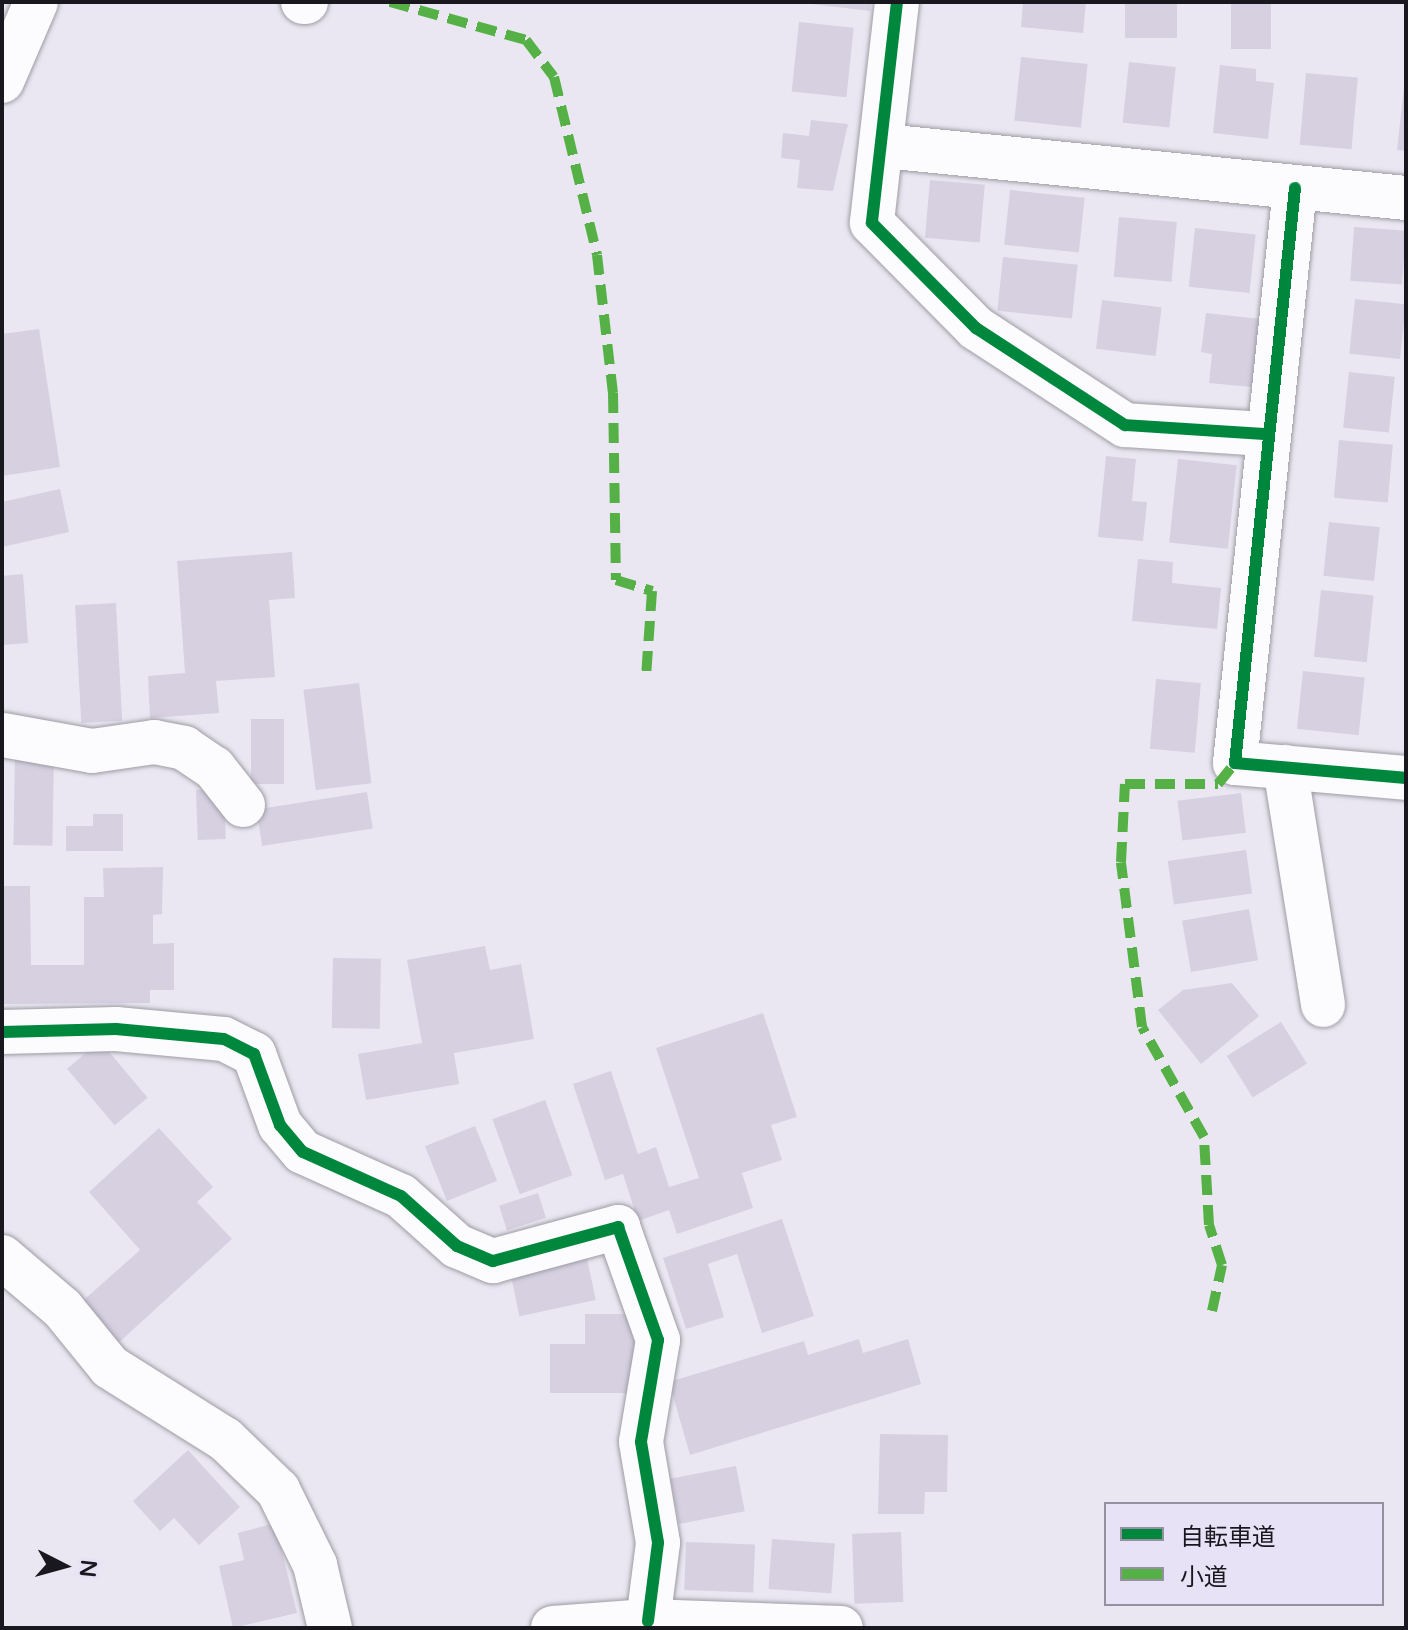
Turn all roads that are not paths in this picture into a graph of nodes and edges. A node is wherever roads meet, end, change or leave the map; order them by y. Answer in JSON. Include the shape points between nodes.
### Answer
{"nodes":[{"id":1,"x":36,"y":2,"type":"edge"},
{"id":2,"x":897,"y":2,"type":"edge"},
{"id":3,"x":2,"y":81,"type":"edge"},
{"id":4,"x":884,"y":146,"type":"junction"},
{"id":5,"x":1295,"y":188,"type":"junction"},
{"id":6,"x":1406,"y":198,"type":"edge"},
{"id":7,"x":1266,"y":434,"type":"junction"},
{"id":8,"x":2,"y":735,"type":"edge"},
{"id":9,"x":1285,"y":767,"type":"junction"},
{"id":10,"x":1406,"y":778,"type":"edge"},
{"id":11,"x":243,"y":805,"type":"dead end"},
{"id":12,"x":1323,"y":1005,"type":"dead end"},
{"id":13,"x":2,"y":1032,"type":"edge"},
{"id":14,"x":2,"y":1257,"type":"edge"},
{"id":15,"x":648,"y":1621,"type":"junction"},
{"id":16,"x":330,"y":1628,"type":"edge"},
{"id":17,"x":553,"y":1628,"type":"edge"},
{"id":18,"x":841,"y":1628,"type":"edge"}],
"edges":[{"from":1,"to":3,"type":"street"},
{"from":2,"to":4,"type":"street"},
{"from":4,"to":5,"type":"street"},
{"from":4,"to":7,"type":"street","via":[[872,223],[976,328],[1125,425]]},
{"from":5,"to":6,"type":"street"},
{"from":5,"to":7,"type":"street"},
{"from":7,"to":9,"type":"street","via":[[1235,763]]},
{"from":8,"to":11,"type":"street","via":[[92,751],[154,742],[184,748],[214,768]]},
{"from":9,"to":10,"type":"street"},
{"from":9,"to":12,"type":"street"},
{"from":13,"to":15,"type":"street","via":[[116,1029],[224,1039],[254,1054],[280,1125],[303,1152],[401,1196],[457,1246],[493,1261],[618,1227],[658,1340],[641,1442],[658,1543]]},
{"from":14,"to":16,"type":"street","via":[[62,1308],[110,1367],[225,1439],[278,1490],[315,1565]]},
{"from":15,"to":17,"type":"street"},
{"from":15,"to":18,"type":"street"}]}
